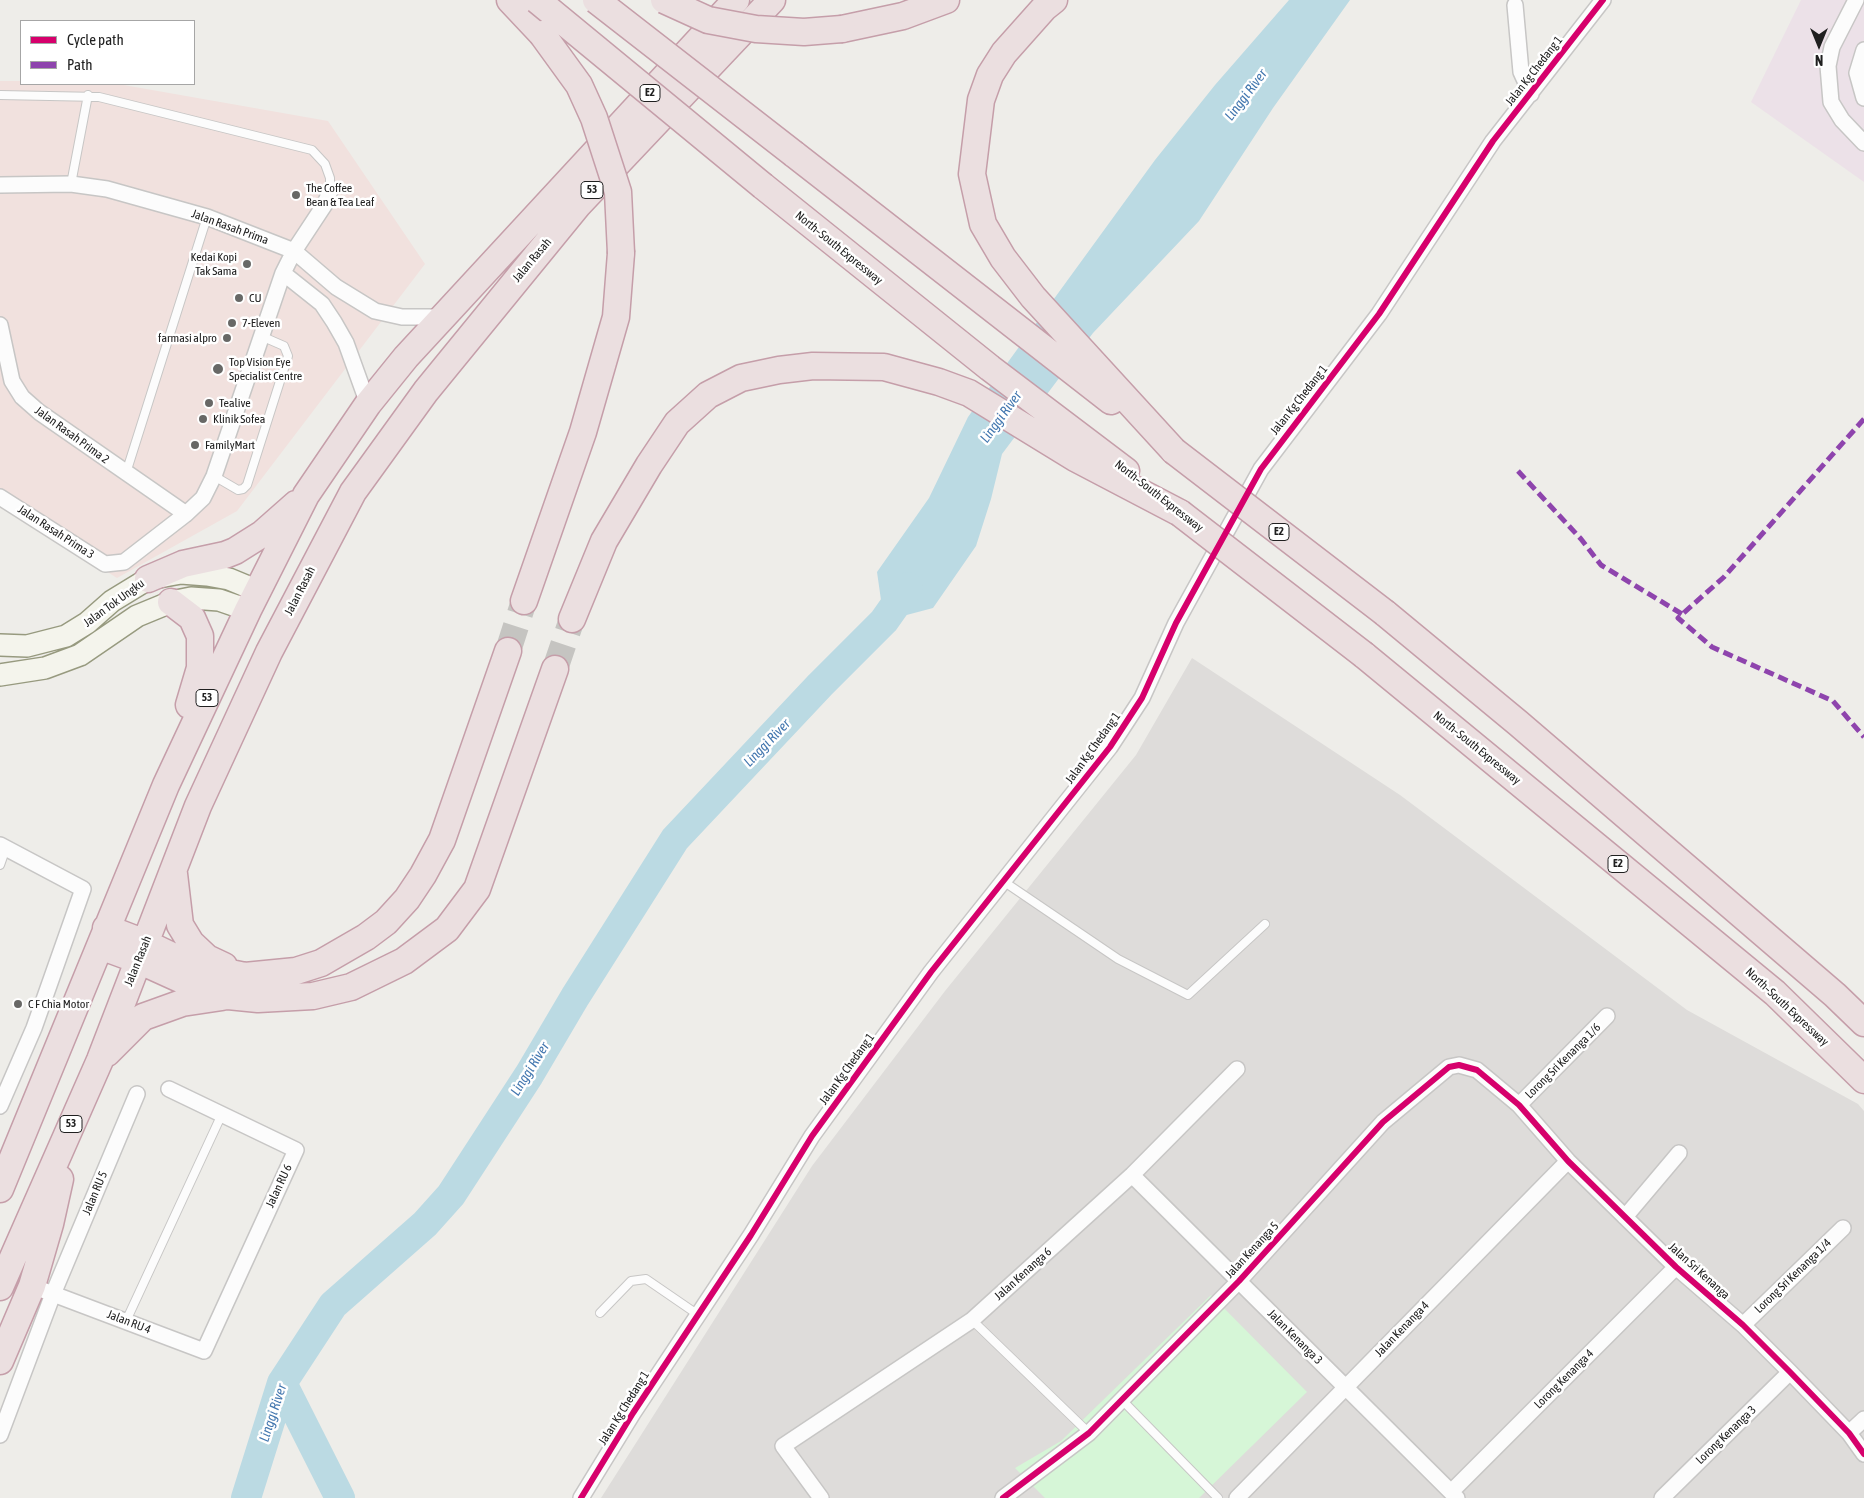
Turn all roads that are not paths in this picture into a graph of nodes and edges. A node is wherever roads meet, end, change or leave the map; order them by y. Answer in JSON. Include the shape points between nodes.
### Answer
{"nodes":[{"id":1,"x":510,"y":0,"type":"edge"},
{"id":2,"x":537,"y":0,"type":"edge"},
{"id":3,"x":596,"y":0,"type":"edge"},
{"id":4,"x":664,"y":0,"type":"edge"},
{"id":5,"x":736,"y":0,"type":"edge"},
{"id":6,"x":772,"y":0,"type":"edge"},
{"id":7,"x":946,"y":0,"type":"edge"},
{"id":8,"x":1054,"y":0,"type":"edge"},
{"id":9,"x":1603,"y":0,"type":"edge"},
{"id":10,"x":1856,"y":0,"type":"edge"},
{"id":11,"x":1515,"y":5,"type":"dead end"},
{"id":12,"x":1864,"y":50,"type":"edge"},
{"id":13,"x":1531,"y":94,"type":"junction"},
{"id":14,"x":0,"y":96,"type":"edge"},
{"id":15,"x":88,"y":96,"type":"junction"},
{"id":16,"x":1864,"y":98,"type":"edge"},
{"id":17,"x":1864,"y":143,"type":"edge"},
{"id":18,"x":71,"y":184,"type":"junction"},
{"id":19,"x":0,"y":185,"type":"edge"},
{"id":20,"x":330,"y":191,"type":"joint"},
{"id":21,"x":207,"y":217,"type":"junction"},
{"id":22,"x":294,"y":251,"type":"junction"},
{"id":23,"x":283,"y":273,"type":"junction"},
{"id":24,"x":441,"y":317,"type":"junction"},
{"id":25,"x":0,"y":325,"type":"edge"},
{"id":26,"x":261,"y":336,"type":"junction"},
{"id":27,"x":368,"y":404,"type":"junction"},
{"id":28,"x":1174,"y":451,"type":"junction"},
{"id":29,"x":126,"y":473,"type":"junction"},
{"id":30,"x":214,"y":476,"type":"junction"},
{"id":31,"x":0,"y":496,"type":"edge"},
{"id":32,"x":306,"y":496,"type":"junction"},
{"id":33,"x":1180,"y":513,"type":"junction"},
{"id":34,"x":186,"y":514,"type":"junction"},
{"id":35,"x":148,"y":579,"type":"junction"},
{"id":36,"x":305,"y":581,"type":"junction"},
{"id":37,"x":524,"y":601,"type":"tunnel mouth"},
{"id":38,"x":171,"y":602,"type":"junction"},
{"id":39,"x":257,"y":603,"type":"junction"},
{"id":40,"x":572,"y":619,"type":"tunnel mouth"},
{"id":41,"x":0,"y":645,"type":"edge"},
{"id":42,"x":508,"y":651,"type":"tunnel mouth"},
{"id":43,"x":269,"y":652,"type":"junction"},
{"id":44,"x":554,"y":669,"type":"tunnel mouth"},
{"id":45,"x":0,"y":675,"type":"edge"},
{"id":46,"x":166,"y":785,"type":"junction"},
{"id":47,"x":3,"y":847,"type":"edge"},
{"id":48,"x":0,"y":865,"type":"edge"},
{"id":49,"x":174,"y":870,"type":"junction"},
{"id":50,"x":1003,"y":881,"type":"junction"},
{"id":51,"x":1265,"y":924,"type":"dead end"},
{"id":52,"x":103,"y":937,"type":"junction"},
{"id":53,"x":142,"y":951,"type":"junction"},
{"id":54,"x":245,"y":976,"type":"junction"},
{"id":55,"x":228,"y":996,"type":"junction"},
{"id":56,"x":1607,"y":1016,"type":"dead end"},
{"id":57,"x":1864,"y":1023,"type":"edge"},
{"id":58,"x":34,"y":1028,"type":"junction"},
{"id":59,"x":64,"y":1036,"type":"junction"},
{"id":60,"x":100,"y":1060,"type":"junction"},
{"id":61,"x":1237,"y":1070,"type":"dead end"},
{"id":62,"x":1864,"y":1080,"type":"edge"},
{"id":63,"x":168,"y":1089,"type":"dead end"},
{"id":64,"x":137,"y":1094,"type":"dead end"},
{"id":65,"x":1519,"y":1105,"type":"junction"},
{"id":66,"x":0,"y":1106,"type":"edge"},
{"id":67,"x":222,"y":1114,"type":"junction"},
{"id":68,"x":72,"y":1122,"type":"junction"},
{"id":69,"x":1679,"y":1153,"type":"dead end"},
{"id":70,"x":1568,"y":1161,"type":"junction"},
{"id":71,"x":1132,"y":1175,"type":"junction"},
{"id":72,"x":0,"y":1187,"type":"edge"},
{"id":73,"x":1625,"y":1217,"type":"junction"},
{"id":74,"x":1843,"y":1228,"type":"dead end"},
{"id":75,"x":1676,"y":1267,"type":"junction"},
{"id":76,"x":1239,"y":1281,"type":"junction"},
{"id":77,"x":0,"y":1287,"type":"edge"},
{"id":78,"x":43,"y":1290,"type":"junction"},
{"id":79,"x":600,"y":1313,"type":"dead end"},
{"id":80,"x":697,"y":1314,"type":"junction"},
{"id":81,"x":972,"y":1320,"type":"junction"},
{"id":82,"x":126,"y":1321,"type":"junction"},
{"id":83,"x":1742,"y":1324,"type":"junction"},
{"id":84,"x":204,"y":1351,"type":"joint"},
{"id":85,"x":0,"y":1361,"type":"edge"},
{"id":86,"x":1790,"y":1372,"type":"junction"},
{"id":87,"x":1346,"y":1387,"type":"junction"},
{"id":88,"x":1122,"y":1400,"type":"junction"},
{"id":89,"x":1864,"y":1418,"type":"edge"},
{"id":90,"x":1089,"y":1433,"type":"junction"},
{"id":91,"x":1849,"y":1433,"type":"junction"},
{"id":92,"x":0,"y":1436,"type":"edge"},
{"id":93,"x":1864,"y":1454,"type":"edge"},
{"id":94,"x":1454,"y":1495,"type":"edge"},
{"id":95,"x":583,"y":1497,"type":"edge"},
{"id":96,"x":821,"y":1498,"type":"edge"},
{"id":97,"x":1003,"y":1498,"type":"edge"},
{"id":98,"x":1218,"y":1498,"type":"edge"},
{"id":99,"x":1237,"y":1498,"type":"edge"},
{"id":100,"x":1662,"y":1498,"type":"edge"}],
"edges":[{"from":1,"to":37,"type":"highway","bridge":true,"via":[[542,34],[579,85],[594,118],[618,192],[621,253],[616,316],[583,432]]},
{"from":2,"to":33,"type":"highway","name":"North–South Expressway","number":"E2","bridge":true,"via":[[990,368]]},
{"from":3,"to":28,"type":"highway","number":"E2","bridge":true},
{"from":4,"to":7,"type":"highway","bridge":true,"via":[[708,20],[756,29],[804,32],[842,29],[903,16]]},
{"from":5,"to":24,"type":"highway","number":"53"},
{"from":6,"to":36,"type":"highway","name":"Jalan Rasah","number":"53","via":[[578,205],[474,330],[396,430],[353,492]]},
{"from":8,"to":28,"type":"highway","via":[[1004,53],[990,75],[981,100],[972,174],[983,224],[1003,258],[1033,297]]},
{"from":9,"to":13,"type":"street","name":"Jalan Kg Chedang 1"},
{"from":10,"to":17,"type":"street","via":[[1832,47],[1828,66],[1831,102],[1842,120]]},
{"from":11,"to":13,"type":"street","via":[[1521,72]]},
{"from":12,"to":16,"type":"street","via":[[1857,73]]},
{"from":13,"to":50,"type":"street","name":"Jalan Kg Chedang 1","via":[[1494,141],[1379,314],[1261,469],[1176,623],[1142,698],[1110,747]]},
{"from":14,"to":15,"type":"lane"},
{"from":15,"to":18,"type":"lane"},
{"from":15,"to":20,"type":"lane","via":[[312,150],[325,164]]},
{"from":18,"to":19,"type":"street","name":"Jalan Rasah Prima"},
{"from":18,"to":21,"type":"street","name":"Jalan Rasah Prima","via":[[106,189]]},
{"from":20,"to":22,"type":"street","name":"Jalan Rasah Prima 3"},
{"from":21,"to":22,"type":"street","name":"Jalan Rasah Prima"},
{"from":21,"to":29,"type":"lane"},
{"from":22,"to":23,"type":"street","name":"Jalan Rasah Prima 3"},
{"from":22,"to":24,"type":"street","name":"Jalan Rasah Prima","via":[[336,287],[375,311],[402,316]]},
{"from":23,"to":26,"type":"street","name":"Jalan Rasah Prima 3"},
{"from":23,"to":27,"type":"street","via":[[322,304],[334,322],[346,343]]},
{"from":24,"to":27,"type":"highway","number":"53"},
{"from":25,"to":29,"type":"street","name":"Jalan Rasah Prima 2","via":[[12,381],[22,397]]},
{"from":26,"to":30,"type":"street","name":"Jalan Rasah Prima 3"},
{"from":26,"to":30,"type":"lane","via":[[284,346],[288,356],[247,485],[238,490]]},
{"from":27,"to":32,"type":"highway","number":"53"},
{"from":28,"to":57,"type":"highway","number":"E2","bridge":true,"via":[[1385,613],[1533,736]]},
{"from":29,"to":34,"type":"street","name":"Jalan Rasah Prima 2"},
{"from":30,"to":34,"type":"street","name":"Jalan Rasah Prima 3","via":[[203,498]]},
{"from":31,"to":34,"type":"street","name":"Jalan Rasah Prima 3","via":[[105,564],[124,562]]},
{"from":32,"to":35,"type":"highway","via":[[262,534],[235,551],[183,564]]},
{"from":32,"to":39,"type":"highway","number":"53"},
{"from":33,"to":40,"type":"highway","via":[[1075,458],[969,393],[914,373],[853,365],[778,370],[741,378],[708,395],[677,423],[604,541]]},
{"from":33,"to":62,"type":"highway","name":"North–South Expressway","number":"E2","bridge":true,"via":[[1364,656],[1775,993]]},
{"from":35,"to":39,"type":"main road","name":"Jalan Tok Ungku","via":[[181,573],[229,579]]},
{"from":35,"to":41,"type":"main road","name":"Jalan Tok Ungku","via":[[66,636],[27,646]]},
{"from":36,"to":39,"type":"highway"},
{"from":36,"to":43,"type":"highway","name":"Jalan Rasah","number":"53"},
{"from":38,"to":39,"type":"main road","name":"Jalan Tok Ungku","via":[[191,598]]},
{"from":38,"to":45,"type":"main road","name":"Jalan Tok Ungku","via":[[137,616],[80,656],[44,668]]},
{"from":38,"to":46,"type":"highway","via":[[186,612],[198,627],[201,651],[200,668]]},
{"from":39,"to":43,"type":"highway"},
{"from":39,"to":46,"type":"highway","number":"53"},
{"from":42,"to":54,"type":"highway","via":[[442,840],[407,899],[386,922],[366,937],[321,963],[296,971]]},
{"from":43,"to":49,"type":"highway","name":"Jalan Rasah","number":"53","via":[[198,806]]},
{"from":44,"to":55,"type":"highway","via":[[477,889],[447,929],[404,961],[351,987],[313,996],[258,999]]},
{"from":46,"to":52,"type":"highway","number":"53"},
{"from":47,"to":48,"type":"lane"},
{"from":47,"to":58,"type":"street","via":[[83,889]]},
{"from":49,"to":53,"type":"highway","name":"Jalan Rasah","number":"53"},
{"from":49,"to":54,"type":"highway","via":[[180,925],[191,943],[207,958]]},
{"from":50,"to":51,"type":"lane","via":[[1118,959],[1188,995]]},
{"from":50,"to":80,"type":"street","name":"Jalan Kg Chedang 1","via":[[931,972],[812,1136]]},
{"from":52,"to":53,"type":"highway"},
{"from":52,"to":59,"type":"highway","number":"53"},
{"from":53,"to":54,"type":"highway"},
{"from":53,"to":55,"type":"highway","via":[[202,989]]},
{"from":53,"to":60,"type":"highway","name":"Jalan Rasah","number":"53"},
{"from":55,"to":60,"type":"highway","via":[[182,1003],[143,1016]]},
{"from":56,"to":65,"type":"street","name":"Lorong Sri Kenanga 1/6"},
{"from":58,"to":59,"type":"street"},
{"from":58,"to":66,"type":"street"},
{"from":59,"to":72,"type":"highway","number":"53"},
{"from":60,"to":68,"type":"highway","name":"Jalan Rasah","number":"53"},
{"from":61,"to":71,"type":"street","name":"Jalan Kenanga 6"},
{"from":63,"to":67,"type":"street","name":"Jalan RU 6"},
{"from":64,"to":78,"type":"street","name":"Jalan RU 5"},
{"from":65,"to":70,"type":"street","name":"Jalan Sri Kenanga"},
{"from":65,"to":76,"type":"street","name":"Jalan Kenanga 5","via":[[1477,1070],[1467,1065],[1449,1067],[1383,1122]]},
{"from":67,"to":82,"type":"lane"},
{"from":67,"to":84,"type":"street","name":"Jalan RU 6","via":[[296,1150]]},
{"from":68,"to":77,"type":"highway","name":"Jalan Rasah","number":"53"},
{"from":68,"to":78,"type":"highway","via":[[50,1224]]},
{"from":69,"to":73,"type":"street"},
{"from":70,"to":73,"type":"street","name":"Jalan Sri Kenanga"},
{"from":70,"to":87,"type":"street","name":"Jalan Kenanga 4"},
{"from":71,"to":76,"type":"street","name":"Jalan Kenanga 3"},
{"from":71,"to":81,"type":"street","name":"Jalan Kenanga 6"},
{"from":73,"to":75,"type":"street","name":"Jalan Sri Kenanga"},
{"from":74,"to":83,"type":"street","name":"Lorong Sri Kenanga 1/4"},
{"from":75,"to":83,"type":"street","name":"Jalan Sri Kenanga"},
{"from":75,"to":94,"type":"street","name":"Lorong Kenanga 4"},
{"from":76,"to":87,"type":"street","name":"Jalan Kenanga 3"},
{"from":76,"to":88,"type":"street","name":"Jalan Kenanga 5"},
{"from":78,"to":82,"type":"street","name":"Jalan RU 4"},
{"from":78,"to":85,"type":"highway"},
{"from":78,"to":92,"type":"street","name":"Jalan RU 5"},
{"from":79,"to":80,"type":"lane","via":[[631,1281],[646,1279]]},
{"from":80,"to":95,"type":"street","name":"Jalan Kg Chedang 1"},
{"from":81,"to":90,"type":"lane"},
{"from":81,"to":96,"type":"street","name":"Jalan Kenanga 6","via":[[783,1446]]},
{"from":82,"to":84,"type":"street","name":"Jalan RU 4"},
{"from":83,"to":86,"type":"street","name":"Jalan Sri Kenanga"},
{"from":86,"to":91,"type":"street","name":"Jalan Sri Kenanga"},
{"from":86,"to":100,"type":"street","name":"Lorong Kenanga 3"},
{"from":87,"to":94,"type":"street","name":"Jalan Kenanga 3"},
{"from":87,"to":99,"type":"street","name":"Jalan Kenanga 4"},
{"from":88,"to":90,"type":"street","name":"Jalan Kenanga 5"},
{"from":88,"to":98,"type":"lane"},
{"from":89,"to":91,"type":"street"},
{"from":90,"to":97,"type":"street","name":"Jalan Kenanga 5"},
{"from":91,"to":93,"type":"street","name":"Jalan Sri Kenanga"}]}
